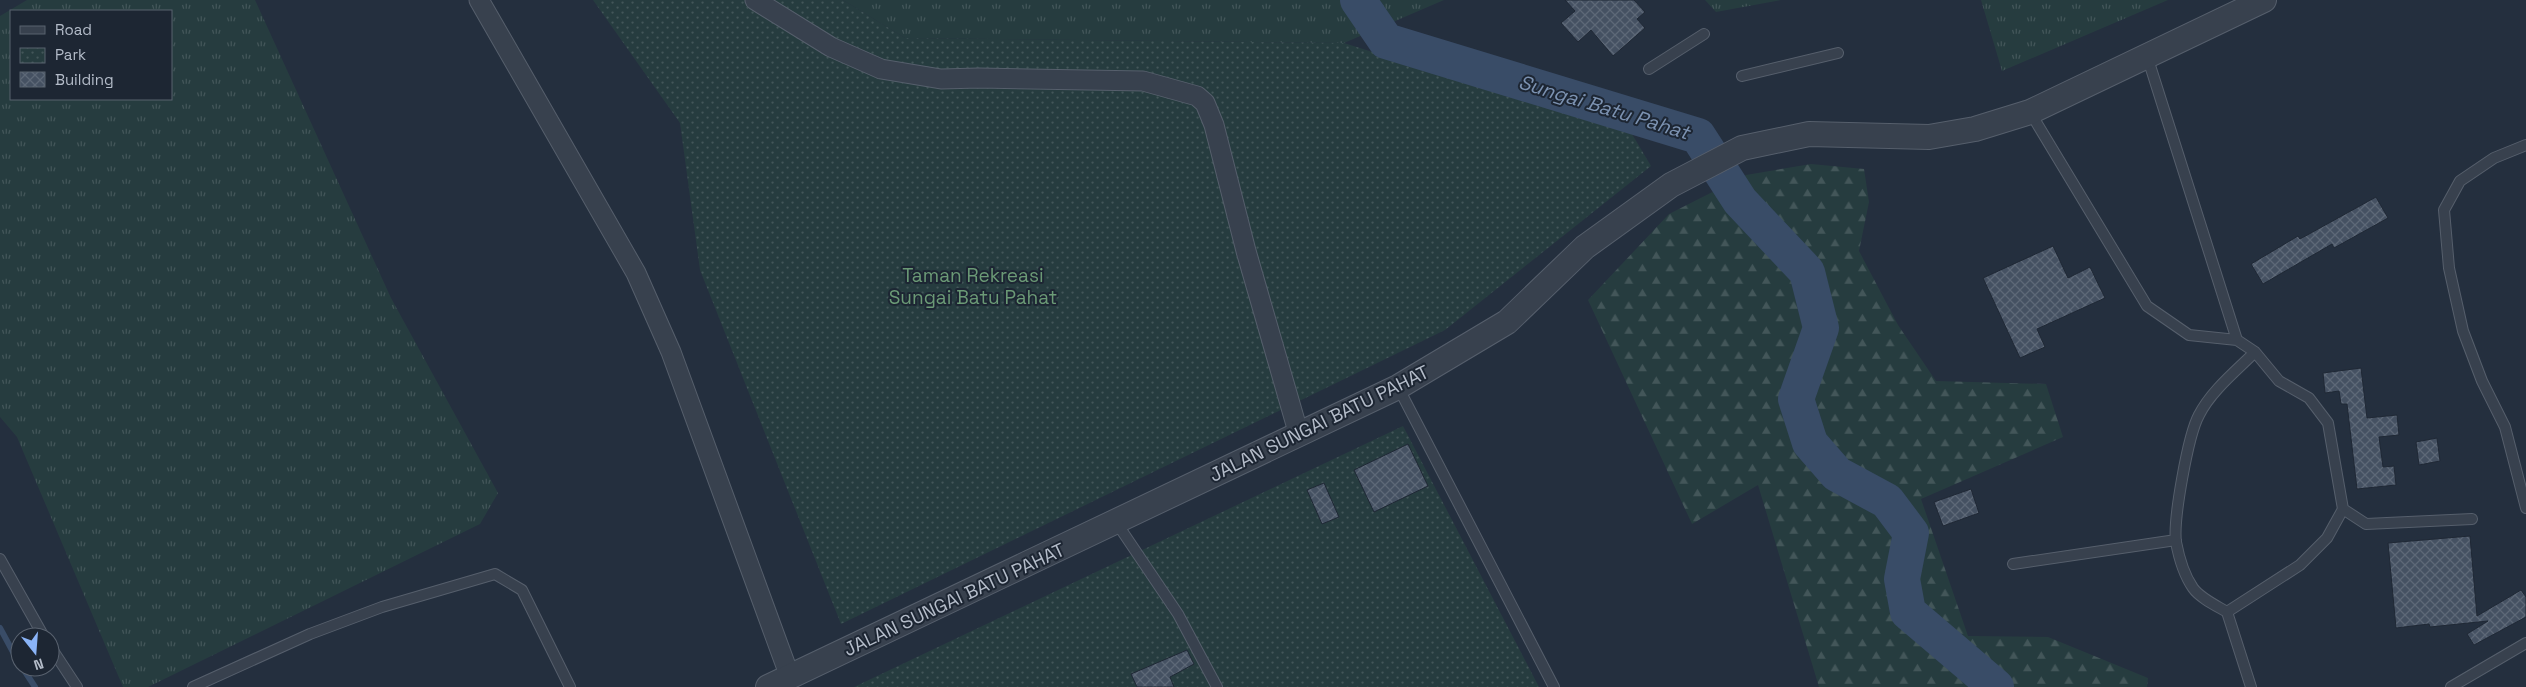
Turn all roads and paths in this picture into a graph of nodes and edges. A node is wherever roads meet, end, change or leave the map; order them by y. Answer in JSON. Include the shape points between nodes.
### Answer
{"nodes":[{"id":1,"x":479,"y":0,"type":"edge"},
{"id":2,"x":755,"y":0,"type":"edge"},
{"id":3,"x":2264,"y":0,"type":"edge"},
{"id":4,"x":1704,"y":34,"type":"dead end"},
{"id":5,"x":1838,"y":53,"type":"dead end"},
{"id":6,"x":2146,"y":55,"type":"junction"},
{"id":7,"x":1649,"y":69,"type":"dead end"},
{"id":8,"x":1742,"y":76,"type":"dead end"},
{"id":9,"x":2030,"y":112,"type":"junction"},
{"id":10,"x":2526,"y":145,"type":"edge"},
{"id":11,"x":2237,"y":340,"type":"junction"},
{"id":12,"x":2255,"y":352,"type":"junction"},
{"id":13,"x":1398,"y":387,"type":"junction"},
{"id":14,"x":1299,"y":435,"type":"junction"},
{"id":15,"x":2526,"y":508,"type":"edge"},
{"id":16,"x":2343,"y":510,"type":"junction"},
{"id":17,"x":2472,"y":519,"type":"dead end"},
{"id":18,"x":1116,"y":522,"type":"junction"},
{"id":19,"x":2176,"y":540,"type":"junction"},
{"id":20,"x":0,"y":559,"type":"edge"},
{"id":21,"x":2014,"y":564,"type":"dead end"},
{"id":22,"x":2227,"y":612,"type":"junction"},
{"id":23,"x":38,"y":627,"type":"edge"},
{"id":24,"x":2526,"y":643,"type":"edge"},
{"id":25,"x":60,"y":661,"type":"edge"},
{"id":26,"x":790,"y":677,"type":"junction"},
{"id":27,"x":77,"y":687,"type":"edge"},
{"id":28,"x":193,"y":687,"type":"edge"},
{"id":29,"x":570,"y":687,"type":"edge"},
{"id":30,"x":768,"y":687,"type":"edge"},
{"id":31,"x":1217,"y":687,"type":"edge"},
{"id":32,"x":1554,"y":687,"type":"edge"},
{"id":33,"x":2251,"y":687,"type":"edge"},
{"id":34,"x":2451,"y":687,"type":"edge"}],
"edges":[{"from":1,"to":26,"type":"street","via":[[636,273],[671,352]]},
{"from":2,"to":14,"type":"street","via":[[831,47],[881,69],[942,79],[1143,81],[1197,96],[1205,103],[1214,125]]},
{"from":3,"to":6,"type":"street","name":"JALAN SUNGAI BATU PAHAT"},
{"from":4,"to":7,"type":"lane"},
{"from":5,"to":8,"type":"lane"},
{"from":6,"to":9,"type":"street","name":"JALAN SUNGAI BATU PAHAT"},
{"from":6,"to":11,"type":"lane"},
{"from":9,"to":11,"type":"lane","via":[[2147,306],[2189,335]]},
{"from":9,"to":13,"type":"street","name":"JALAN SUNGAI BATU PAHAT","via":[[1975,129],[1929,137],[1808,134],[1742,148],[1671,185],[1585,247],[1507,322]]},
{"from":10,"to":15,"type":"lane","via":[[2494,158],[2460,182],[2444,210],[2450,268],[2463,330],[2482,381],[2505,427]]},
{"from":11,"to":12,"type":"lane"},
{"from":12,"to":16,"type":"lane","via":[[2279,381],[2309,398],[2328,423]]},
{"from":12,"to":19,"type":"lane","via":[[2213,394],[2198,415],[2189,443]]},
{"from":13,"to":14,"type":"street","name":"JALAN SUNGAI BATU PAHAT"},
{"from":13,"to":32,"type":"lane"},
{"from":14,"to":18,"type":"street","name":"JALAN SUNGAI BATU PAHAT"},
{"from":16,"to":17,"type":"lane","via":[[2366,524]]},
{"from":16,"to":22,"type":"lane","via":[[2327,538],[2300,565]]},
{"from":18,"to":26,"type":"street","name":"JALAN SUNGAI BATU PAHAT"},
{"from":18,"to":31,"type":"lane","via":[[1178,614]]},
{"from":19,"to":21,"type":"lane"},
{"from":19,"to":22,"type":"lane","via":[[2182,567],[2194,590]]},
{"from":20,"to":23,"type":"lane"},
{"from":22,"to":33,"type":"lane"},
{"from":24,"to":34,"type":"lane"},
{"from":25,"to":27,"type":"lane"},
{"from":26,"to":30,"type":"street","name":"JALAN SUNGAI BATU PAHAT"},
{"from":28,"to":29,"type":"lane","via":[[310,634],[382,607],[495,574],[522,590]]}]}
